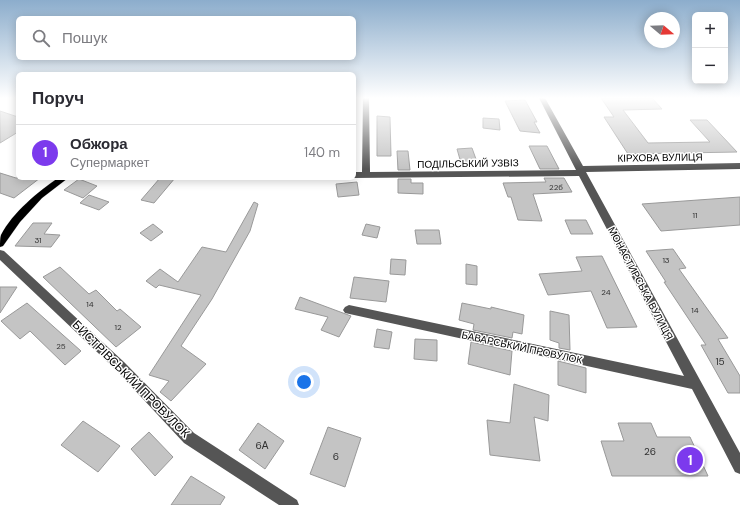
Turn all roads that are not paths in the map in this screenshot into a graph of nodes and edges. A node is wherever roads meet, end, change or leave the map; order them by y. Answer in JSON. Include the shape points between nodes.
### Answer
{"nodes":[{"id":1,"x":366,"y":122,"type":"edge"},
{"id":2,"x":555,"y":122,"type":"edge"},
{"id":3,"x":740,"y":166,"type":"edge"},
{"id":4,"x":581,"y":171,"type":"junction"},
{"id":5,"x":356,"y":175,"type":"edge"},
{"id":6,"x":366,"y":176,"type":"junction"},
{"id":7,"x":61,"y":180,"type":"edge"},
{"id":8,"x":0,"y":243,"type":"edge"},
{"id":9,"x":0,"y":254,"type":"edge"},
{"id":10,"x":349,"y":310,"type":"dead end"},
{"id":11,"x":695,"y":384,"type":"junction"},
{"id":12,"x":740,"y":467,"type":"edge"},
{"id":13,"x":292,"y":505,"type":"edge"}],
"edges":[{"from":1,"to":6,"type":"street"},
{"from":2,"to":4,"type":"street","name":"МОНАСТИРСЬКА ВУЛИЦЯ"},
{"from":3,"to":4,"type":"street","name":"КІРХОВА ВУЛИЦЯ"},
{"from":4,"to":6,"type":"street","name":"ПОДІЛЬСЬКИЙ УЗВІЗ"},
{"from":4,"to":11,"type":"street","name":"МОНАСТИРСЬКА ВУЛИЦЯ"},
{"from":5,"to":6,"type":"street","name":"ПОДІЛЬСЬКИЙ УЗВІЗ"},
{"from":7,"to":8,"type":"main road","via":[[40,196]]},
{"from":9,"to":13,"type":"street","name":"БИСТРІВСЬКИЙ ПРОВУЛОК","via":[[120,366],[189,438]]},
{"from":10,"to":11,"type":"street","name":"БАВАРСЬКИЙ ПРОВУЛОК"},
{"from":11,"to":12,"type":"street","name":"МОНАСТИРСЬКА ВУЛИЦЯ"}]}
